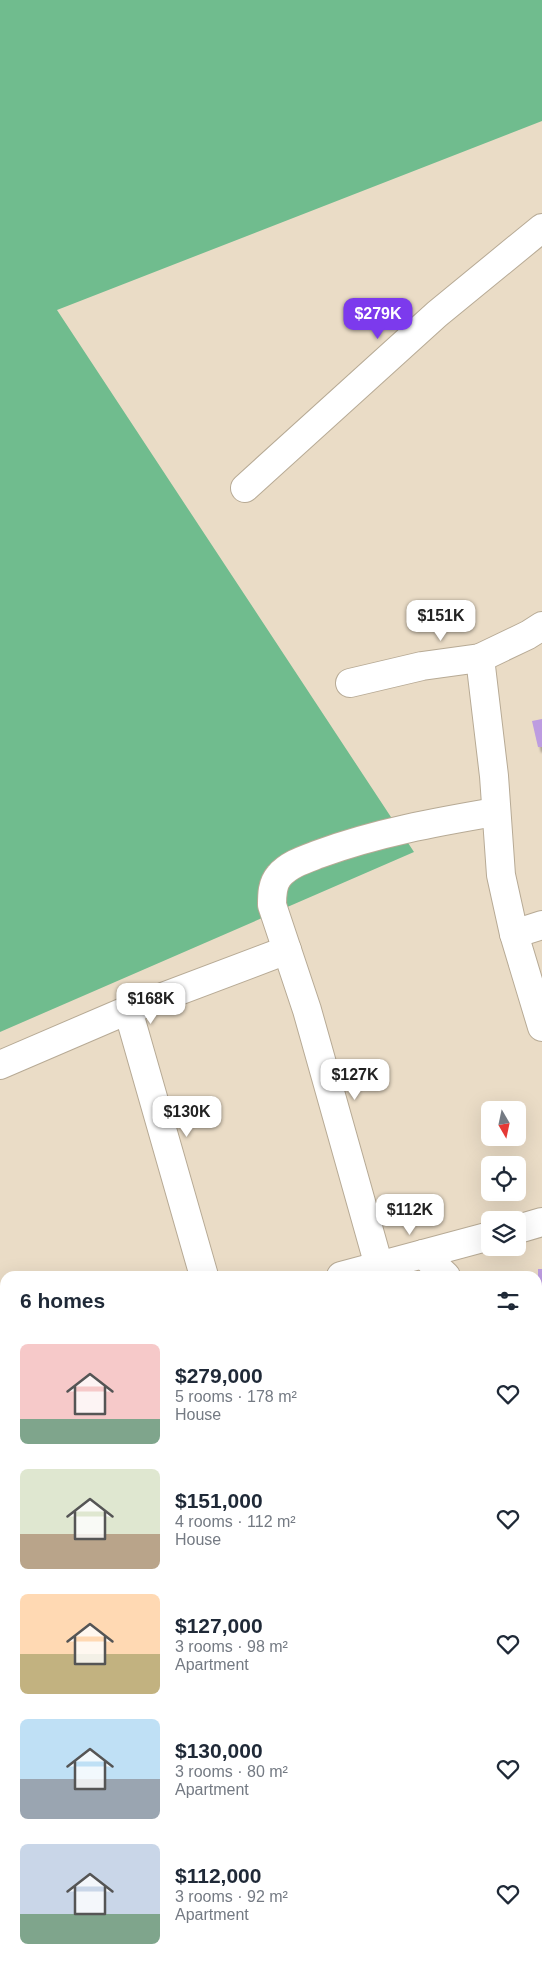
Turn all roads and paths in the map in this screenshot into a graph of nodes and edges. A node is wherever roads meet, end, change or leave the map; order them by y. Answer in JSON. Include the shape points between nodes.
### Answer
{"nodes":[{"id":1,"x":542,"y":228,"type":"edge"},
{"id":2,"x":245,"y":488,"type":"dead end"},
{"id":3,"x":542,"y":626,"type":"edge"},
{"id":4,"x":480,"y":658,"type":"junction"},
{"id":5,"x":350,"y":683,"type":"dead end"},
{"id":6,"x":495,"y":812,"type":"junction"},
{"id":7,"x":542,"y":925,"type":"edge"},
{"id":8,"x":514,"y":934,"type":"junction"},
{"id":9,"x":287,"y":950,"type":"junction"},
{"id":10,"x":128,"y":1010,"type":"junction"},
{"id":11,"x":542,"y":1027,"type":"edge"},
{"id":12,"x":0,"y":1065,"type":"edge"},
{"id":13,"x":542,"y":1222,"type":"edge"},
{"id":14,"x":526,"y":1227,"type":"edge"},
{"id":15,"x":481,"y":1238,"type":"edge"},
{"id":16,"x":423,"y":1254,"type":"junction"},
{"id":17,"x":379,"y":1266,"type":"junction"},
{"id":18,"x":203,"y":1271,"type":"edge"},
{"id":19,"x":360,"y":1271,"type":"edge"},
{"id":20,"x":441,"y":1271,"type":"edge"}],
"edges":[{"from":1,"to":2,"type":"street","via":[[437,314]]},
{"from":3,"to":4,"type":"street"},
{"from":4,"to":5,"type":"street","via":[[422,666]]},
{"from":4,"to":6,"type":"street"},
{"from":6,"to":8,"type":"street","via":[[502,875]]},
{"from":6,"to":9,"type":"street","via":[[380,834],[295,864],[278,876],[272,891],[272,905]]},
{"from":7,"to":8,"type":"street"},
{"from":8,"to":11,"type":"street"},
{"from":9,"to":10,"type":"street"},
{"from":9,"to":17,"type":"street"},
{"from":10,"to":12,"type":"street"},
{"from":10,"to":18,"type":"street"},
{"from":13,"to":14,"type":"street"},
{"from":15,"to":16,"type":"street"},
{"from":16,"to":17,"type":"street"},
{"from":16,"to":20,"type":"street"},
{"from":17,"to":19,"type":"street"}]}
